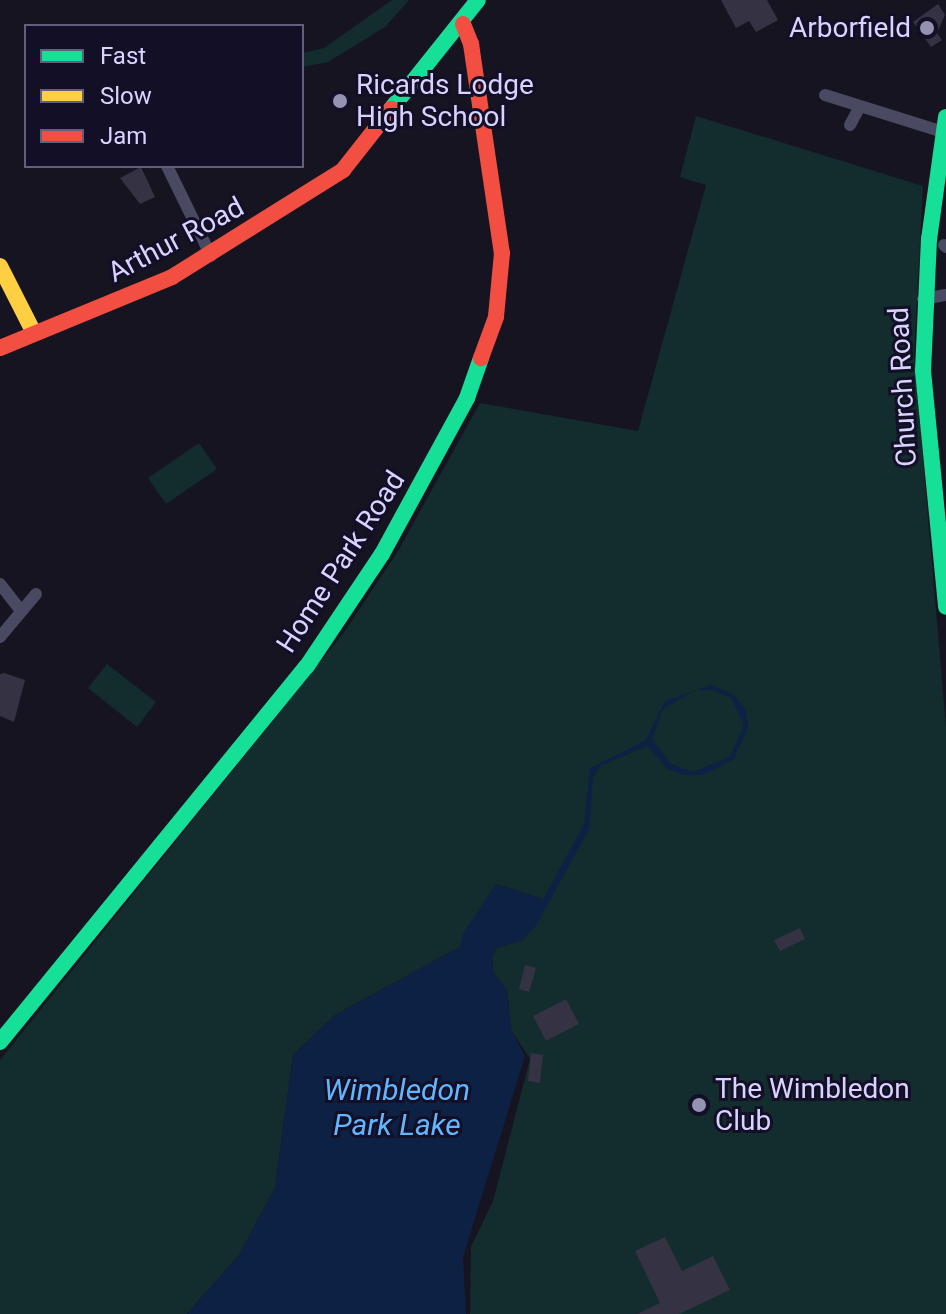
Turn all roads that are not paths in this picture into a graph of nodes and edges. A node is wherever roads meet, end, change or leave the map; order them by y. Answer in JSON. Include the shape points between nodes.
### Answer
{"nodes":[{"id":1,"x":478,"y":0,"type":"edge"},
{"id":2,"x":463,"y":24,"type":"junction"},
{"id":3,"x":825,"y":95,"type":"dead end"},
{"id":4,"x":859,"y":108,"type":"junction"},
{"id":5,"x":944,"y":124,"type":"edge"},
{"id":6,"x":850,"y":125,"type":"dead end"},
{"id":7,"x":168,"y":168,"type":"edge"},
{"id":8,"x":211,"y":256,"type":"junction"},
{"id":9,"x":0,"y":266,"type":"edge"},
{"id":10,"x":946,"y":295,"type":"edge"},
{"id":11,"x":923,"y":299,"type":"junction"},
{"id":12,"x":33,"y":331,"type":"junction"},
{"id":13,"x":0,"y":348,"type":"edge"},
{"id":14,"x":0,"y":584,"type":"edge"},
{"id":15,"x":36,"y":594,"type":"dead end"},
{"id":16,"x":946,"y":607,"type":"edge"},
{"id":17,"x":21,"y":611,"type":"junction"},
{"id":18,"x":0,"y":637,"type":"edge"},
{"id":19,"x":0,"y":1042,"type":"edge"}],
"edges":[{"from":1,"to":2,"type":"street","name":"Arthur Road"},
{"from":2,"to":8,"type":"street","name":"Arthur Road","via":[[343,170]]},
{"from":2,"to":19,"type":"street","name":"Home Park Road","via":[[471,44],[472,80],[502,253],[496,317],[467,398],[389,542],[315,655]]},
{"from":3,"to":4,"type":"street"},
{"from":4,"to":5,"type":"street"},
{"from":4,"to":6,"type":"street"},
{"from":5,"to":11,"type":"street","name":"Church Road"},
{"from":7,"to":8,"type":"street"},
{"from":8,"to":12,"type":"street","name":"Arthur Road","via":[[124,298]]},
{"from":9,"to":12,"type":"street"},
{"from":10,"to":11,"type":"street"},
{"from":11,"to":16,"type":"street","name":"Church Road","via":[[923,371]]},
{"from":12,"to":13,"type":"street","name":"Arthur Road"},
{"from":14,"to":17,"type":"street"},
{"from":15,"to":17,"type":"street"},
{"from":17,"to":18,"type":"street"}]}
